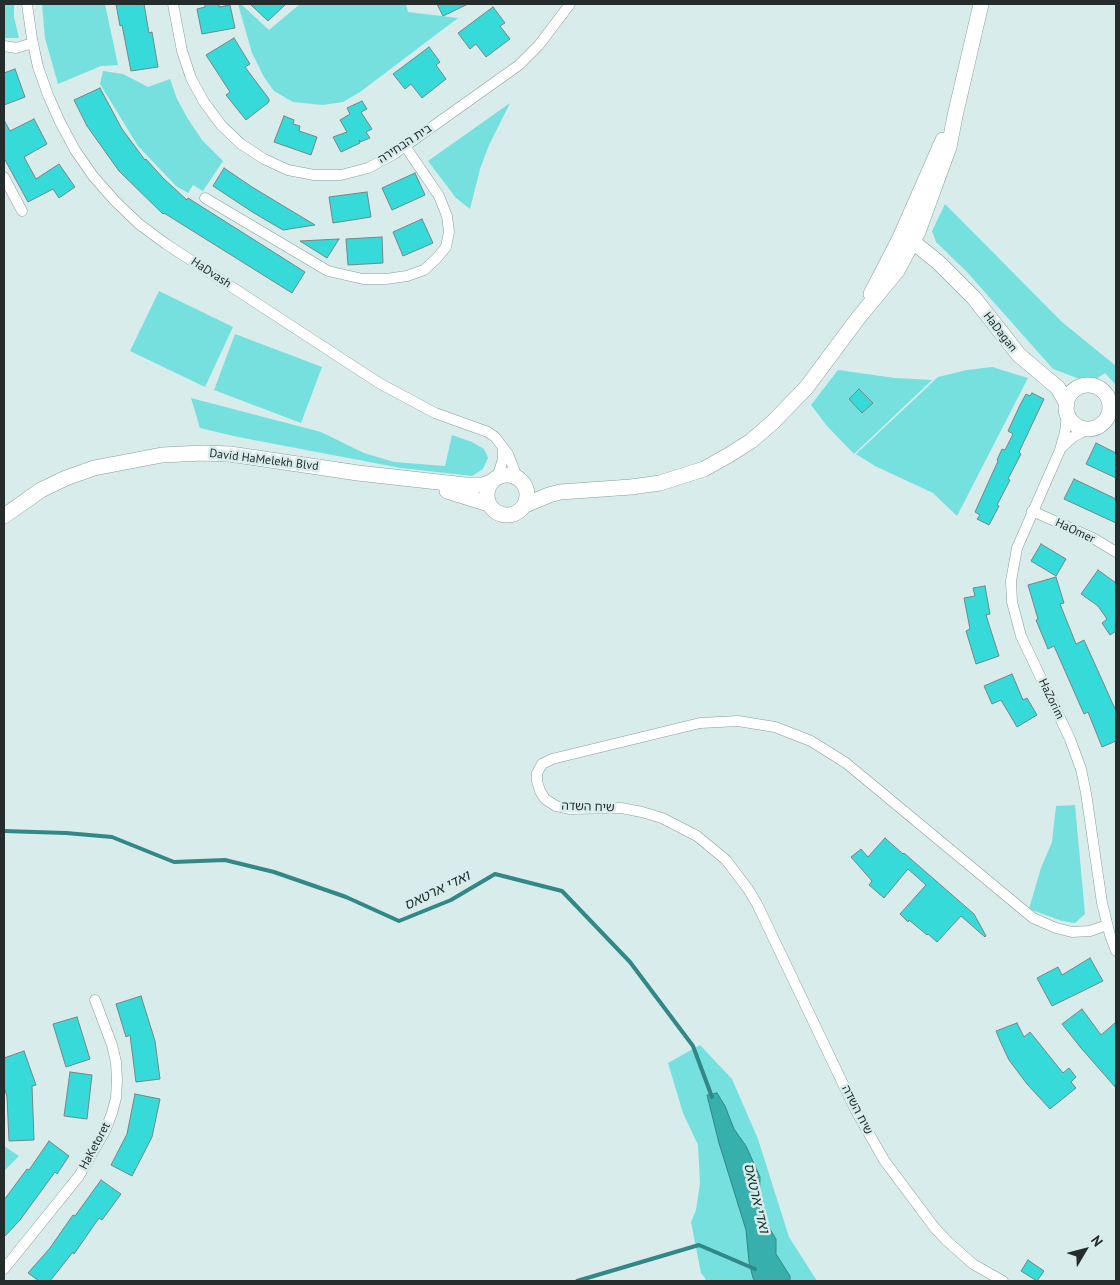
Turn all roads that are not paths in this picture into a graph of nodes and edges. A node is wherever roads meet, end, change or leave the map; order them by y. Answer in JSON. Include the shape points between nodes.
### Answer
{"nodes":[{"id":1,"x":27,"y":4,"type":"edge"},
{"id":2,"x":173,"y":4,"type":"edge"},
{"id":3,"x":570,"y":4,"type":"edge"},
{"id":4,"x":981,"y":4,"type":"edge"},
{"id":5,"x":33,"y":43,"type":"junction"},
{"id":6,"x":4,"y":46,"type":"edge"},
{"id":7,"x":405,"y":146,"type":"junction"},
{"id":8,"x":4,"y":178,"type":"edge"},
{"id":9,"x":205,"y":198,"type":"dead end"},
{"id":10,"x":22,"y":211,"type":"dead end"},
{"id":11,"x":907,"y":245,"type":"junction"},
{"id":12,"x":1049,"y":380,"type":"junction"},
{"id":13,"x":1084,"y":386,"type":"junction"},
{"id":14,"x":1067,"y":409,"type":"junction"},
{"id":15,"x":1112,"y":419,"type":"edge"},
{"id":16,"x":1092,"y":429,"type":"junction"},
{"id":17,"x":503,"y":447,"type":"junction"},
{"id":18,"x":1058,"y":454,"type":"junction"},
{"id":19,"x":358,"y":473,"type":"junction"},
{"id":20,"x":520,"y":479,"type":"junction"},
{"id":21,"x":494,"y":480,"type":"junction"},
{"id":22,"x":560,"y":492,"type":"junction"},
{"id":23,"x":489,"y":504,"type":"junction"},
{"id":24,"x":525,"y":505,"type":"junction"},
{"id":25,"x":1032,"y":511,"type":"junction"},
{"id":26,"x":4,"y":516,"type":"edge"},
{"id":27,"x":1116,"y":552,"type":"edge"},
{"id":28,"x":1107,"y":926,"type":"junction"},
{"id":29,"x":1116,"y":952,"type":"edge"},
{"id":30,"x":95,"y":1000,"type":"dead end"},
{"id":31,"x":4,"y":1269,"type":"edge"},
{"id":32,"x":1003,"y":1281,"type":"edge"}],
"edges":[{"from":1,"to":5,"type":"street","name":"HaDvash"},
{"from":2,"to":7,"type":"street","name":"בית הבחירה","via":[[185,60],[204,102],[241,144],[264,159],[288,170],[314,175],[341,175],[368,168]]},
{"from":3,"to":7,"type":"street","name":"בית הבחירה","via":[[519,65]]},
{"from":4,"to":11,"type":"street","via":[[943,167]]},
{"from":5,"to":6,"type":"street","via":[[16,48]]},
{"from":5,"to":17,"type":"street","name":"HaDvash","via":[[48,94],[75,150],[93,176],[139,224],[379,383],[435,412],[488,432]]},
{"from":7,"to":9,"type":"street","via":[[439,196],[449,232],[446,247],[436,260],[424,270],[407,276],[386,280],[363,279],[328,271]]},
{"from":8,"to":10,"type":"street"},
{"from":11,"to":12,"type":"street","name":"HaDagan","via":[[938,262],[974,298],[1019,355]]},
{"from":11,"to":22,"type":"street","via":[[893,276],[828,360],[788,408],[751,441],[704,469],[660,483]]},
{"from":12,"to":13,"type":"street","name":"HaDagan"},
{"from":12,"to":14,"type":"street","name":"HaDagan","via":[[1060,390]]},
{"from":13,"to":14,"type":"street","via":[[1072,392]]},
{"from":13,"to":15,"type":"street","via":[[1098,387],[1106,394]]},
{"from":14,"to":16,"type":"street","via":[[1076,425]]},
{"from":14,"to":18,"type":"street","via":[[1065,432]]},
{"from":15,"to":16,"type":"street"},
{"from":16,"to":18,"type":"street","via":[[1073,437]]},
{"from":17,"to":20,"type":"street","name":"HaDvash"},
{"from":17,"to":21,"type":"street","via":[[503,459]]},
{"from":18,"to":25,"type":"street","name":"HaZorim"},
{"from":19,"to":21,"type":"street","name":"David HaMelekh Blvd","via":[[465,485],[483,485]]},
{"from":19,"to":23,"type":"street","name":"David HaMelekh Blvd","via":[[454,492]]},
{"from":19,"to":26,"type":"street","name":"David HaMelekh Blvd","via":[[230,454],[162,455],[94,468],[66,478],[41,490]]},
{"from":20,"to":21,"type":"street","via":[[507,475]]},
{"from":20,"to":22,"type":"street"},
{"from":20,"to":24,"type":"street","via":[[527,493]]},
{"from":21,"to":23,"type":"street","via":[[487,492]]},
{"from":22,"to":24,"type":"street"},
{"from":23,"to":24,"type":"street","via":[[504,515],[514,514]]},
{"from":25,"to":27,"type":"street","name":"HaOmer"},
{"from":25,"to":28,"type":"street","name":"HaZorim","via":[[1014,559],[1012,608],[1025,648],[1070,739],[1081,769]]},
{"from":28,"to":29,"type":"street","name":"HaZorim"},
{"from":28,"to":32,"type":"street","name":"שיח השדה","via":[[1072,932],[1032,918],[846,763],[811,741],[775,727],[738,721],[700,723],[552,759],[538,770],[540,791],[556,806],[621,808],[662,818],[697,836],[726,860],[757,904],[855,1109],[884,1160],[947,1241],[973,1264]]},
{"from":30,"to":31,"type":"street","name":"HaKetoret","via":[[116,1062],[118,1080],[112,1113],[79,1176]]}]}
